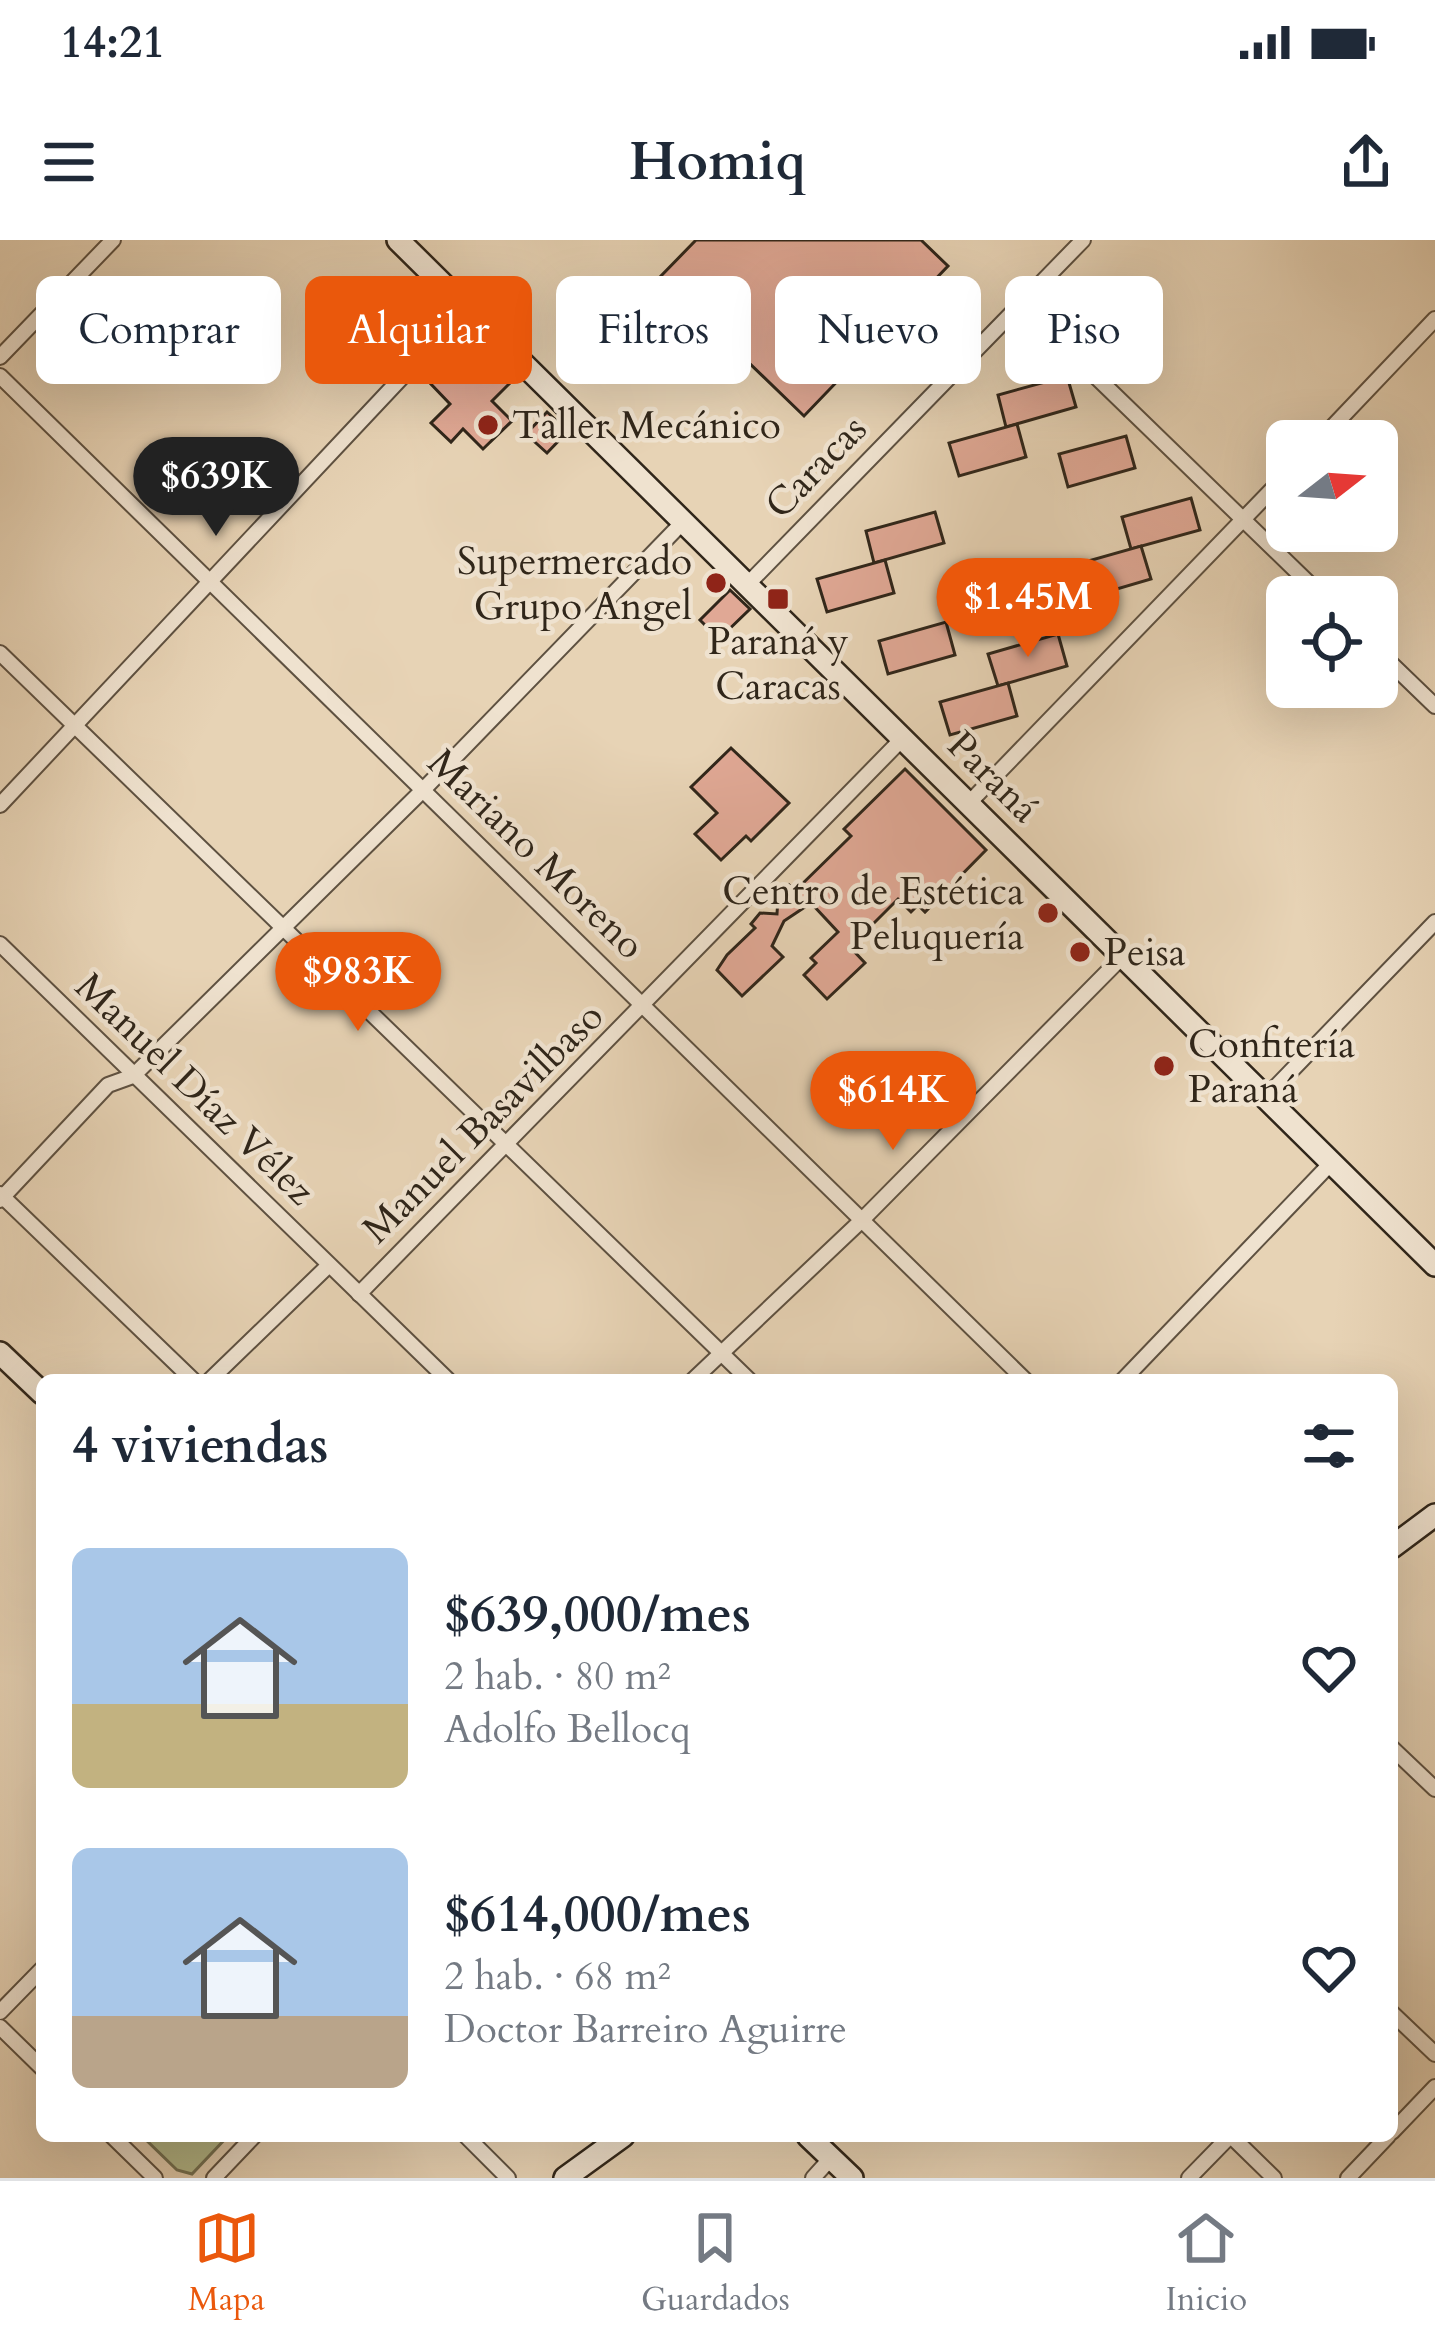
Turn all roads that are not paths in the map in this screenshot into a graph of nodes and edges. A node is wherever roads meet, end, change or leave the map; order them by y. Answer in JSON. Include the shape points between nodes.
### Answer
{"nodes":[{"id":1,"x":113,"y":240,"type":"edge"},
{"id":2,"x":398,"y":240,"type":"edge"},
{"id":3,"x":1083,"y":240,"type":"edge"},
{"id":4,"x":435,"y":276,"type":"edge"},
{"id":5,"x":1048,"y":276,"type":"edge"},
{"id":6,"x":1435,"y":319,"type":"edge"},
{"id":7,"x":1005,"y":320,"type":"edge"},
{"id":8,"x":0,"y":356,"type":"edge"},
{"id":9,"x":532,"y":372,"type":"edge"},
{"id":10,"x":0,"y":376,"type":"edge"},
{"id":11,"x":396,"y":384,"type":"edge"},
{"id":12,"x":1104,"y":384,"type":"edge"},
{"id":13,"x":1338,"y":420,"type":"edge"},
{"id":14,"x":1266,"y":496,"type":"edge"},
{"id":15,"x":1244,"y":520,"type":"junction"},
{"id":16,"x":683,"y":522,"type":"junction"},
{"id":17,"x":1301,"y":576,"type":"edge"},
{"id":18,"x":210,"y":582,"type":"junction"},
{"id":19,"x":747,"y":585,"type":"junction"},
{"id":20,"x":0,"y":653,"type":"edge"},
{"id":21,"x":1398,"y":670,"type":"edge"},
{"id":22,"x":1435,"y":706,"type":"edge"},
{"id":23,"x":76,"y":725,"type":"junction"},
{"id":24,"x":903,"y":738,"type":"junction"},
{"id":25,"x":423,"y":790,"type":"junction"},
{"id":26,"x":969,"y":803,"type":"junction"},
{"id":27,"x":0,"y":805,"type":"edge"},
{"id":28,"x":1435,"y":922,"type":"edge"},
{"id":29,"x":284,"y":927,"type":"junction"},
{"id":30,"x":0,"y":944,"type":"edge"},
{"id":31,"x":1124,"y":955,"type":"junction"},
{"id":32,"x":644,"y":1007,"type":"junction"},
{"id":33,"x":133,"y":1076,"type":"junction"},
{"id":34,"x":1267,"y":1096,"type":"junction"},
{"id":35,"x":507,"y":1145,"type":"junction"},
{"id":36,"x":1333,"y":1161,"type":"junction"},
{"id":37,"x":1,"y":1197,"type":"edge"},
{"id":38,"x":862,"y":1220,"type":"junction"},
{"id":39,"x":1435,"y":1265,"type":"edge"},
{"id":40,"x":328,"y":1266,"type":"junction"},
{"id":41,"x":359,"y":1294,"type":"junction"},
{"id":42,"x":0,"y":1353,"type":"edge"},
{"id":43,"x":721,"y":1353,"type":"junction"},
{"id":44,"x":187,"y":1374,"type":"edge"},
{"id":45,"x":216,"y":1374,"type":"edge"},
{"id":46,"x":442,"y":1374,"type":"edge"},
{"id":47,"x":700,"y":1374,"type":"edge"},
{"id":48,"x":743,"y":1374,"type":"edge"},
{"id":49,"x":1019,"y":1374,"type":"edge"},
{"id":50,"x":1129,"y":1374,"type":"edge"},
{"id":51,"x":36,"y":1387,"type":"edge"},
{"id":52,"x":1435,"y":1514,"type":"edge"},
{"id":53,"x":1398,"y":1542,"type":"edge"},
{"id":54,"x":1398,"y":1754,"type":"edge"},
{"id":55,"x":1435,"y":1790,"type":"edge"},
{"id":56,"x":36,"y":1975,"type":"edge"},
{"id":57,"x":0,"y":2012,"type":"edge"},
{"id":58,"x":1398,"y":2019,"type":"edge"},
{"id":59,"x":0,"y":2027,"type":"edge"},
{"id":60,"x":1435,"y":2054,"type":"edge"},
{"id":61,"x":36,"y":2062,"type":"edge"},
{"id":62,"x":1435,"y":2086,"type":"edge"},
{"id":63,"x":1398,"y":2125,"type":"edge"},
{"id":64,"x":118,"y":2142,"type":"edge"},
{"id":65,"x":248,"y":2142,"type":"edge"},
{"id":66,"x":472,"y":2142,"type":"edge"},
{"id":67,"x":615,"y":2142,"type":"edge"},
{"id":68,"x":814,"y":2142,"type":"edge"},
{"id":69,"x":1224,"y":2142,"type":"edge"},
{"id":70,"x":1236,"y":2142,"type":"edge"},
{"id":71,"x":1382,"y":2142,"type":"edge"},
{"id":72,"x":831,"y":2158,"type":"junction"},
{"id":73,"x":155,"y":2178,"type":"edge"},
{"id":74,"x":214,"y":2178,"type":"edge"},
{"id":75,"x":508,"y":2178,"type":"edge"},
{"id":76,"x":565,"y":2178,"type":"edge"},
{"id":77,"x":812,"y":2178,"type":"edge"},
{"id":78,"x":852,"y":2178,"type":"edge"},
{"id":79,"x":1189,"y":2178,"type":"edge"},
{"id":80,"x":1274,"y":2178,"type":"edge"},
{"id":81,"x":1348,"y":2178,"type":"edge"}],
"edges":[{"from":1,"to":8,"type":"street"},
{"from":2,"to":4,"type":"street","name":"Paraná"},
{"from":3,"to":5,"type":"street","name":"Caracas"},
{"from":6,"to":13,"type":"street"},
{"from":7,"to":19,"type":"street","name":"Caracas"},
{"from":9,"to":16,"type":"street","name":"Paraná"},
{"from":10,"to":18,"type":"street","name":"Mariano Moreno"},
{"from":11,"to":18,"type":"street"},
{"from":12,"to":15,"type":"street"},
{"from":14,"to":15,"type":"street"},
{"from":15,"to":17,"type":"street"},
{"from":15,"to":26,"type":"street"},
{"from":16,"to":19,"type":"street","name":"Paraná"},
{"from":16,"to":25,"type":"street"},
{"from":18,"to":23,"type":"street"},
{"from":18,"to":25,"type":"street","name":"Mariano Moreno"},
{"from":19,"to":24,"type":"street","name":"Paraná"},
{"from":20,"to":23,"type":"street"},
{"from":21,"to":22,"type":"street"},
{"from":23,"to":27,"type":"street"},
{"from":23,"to":29,"type":"street"},
{"from":24,"to":26,"type":"street","name":"Paraná"},
{"from":24,"to":32,"type":"street","name":"Manuel Basavilbaso"},
{"from":25,"to":29,"type":"street"},
{"from":25,"to":32,"type":"street","name":"Mariano Moreno"},
{"from":26,"to":31,"type":"street","name":"Paraná"},
{"from":28,"to":34,"type":"street"},
{"from":29,"to":33,"type":"street"},
{"from":29,"to":35,"type":"street"},
{"from":30,"to":33,"type":"street","name":"Manuel Díaz Vélez"},
{"from":31,"to":34,"type":"street","name":"Paraná"},
{"from":31,"to":38,"type":"street"},
{"from":32,"to":35,"type":"street","name":"Manuel Basavilbaso"},
{"from":32,"to":38,"type":"street","name":"Mariano Moreno"},
{"from":33,"to":37,"type":"street","via":[[108,1084]]},
{"from":33,"to":40,"type":"street","name":"Manuel Díaz Vélez"},
{"from":34,"to":36,"type":"street","name":"Paraná"},
{"from":35,"to":41,"type":"street","name":"Manuel Basavilbaso"},
{"from":35,"to":43,"type":"street"},
{"from":36,"to":39,"type":"street","name":"Paraná"},
{"from":36,"to":50,"type":"street"},
{"from":37,"to":44,"type":"street"},
{"from":38,"to":43,"type":"street"},
{"from":38,"to":49,"type":"street","name":"Mariano Moreno"},
{"from":40,"to":41,"type":"street","name":"Manuel Díaz Vélez"},
{"from":40,"to":45,"type":"street","name":"Manuel Basavilbaso"},
{"from":41,"to":46,"type":"street","name":"Manuel Díaz Vélez"},
{"from":42,"to":51,"type":"street"},
{"from":43,"to":47,"type":"street"},
{"from":43,"to":48,"type":"street"},
{"from":52,"to":53,"type":"street"},
{"from":54,"to":55,"type":"street"},
{"from":56,"to":57,"type":"street"},
{"from":58,"to":60,"type":"street"},
{"from":59,"to":61,"type":"street"},
{"from":62,"to":63,"type":"street"},
{"from":64,"to":73,"type":"street"},
{"from":65,"to":74,"type":"street"},
{"from":66,"to":75,"type":"street"},
{"from":67,"to":76,"type":"street"},
{"from":68,"to":72,"type":"street"},
{"from":69,"to":79,"type":"street"},
{"from":70,"to":80,"type":"street"},
{"from":71,"to":81,"type":"street"},
{"from":72,"to":77,"type":"street"},
{"from":72,"to":78,"type":"street"}]}
